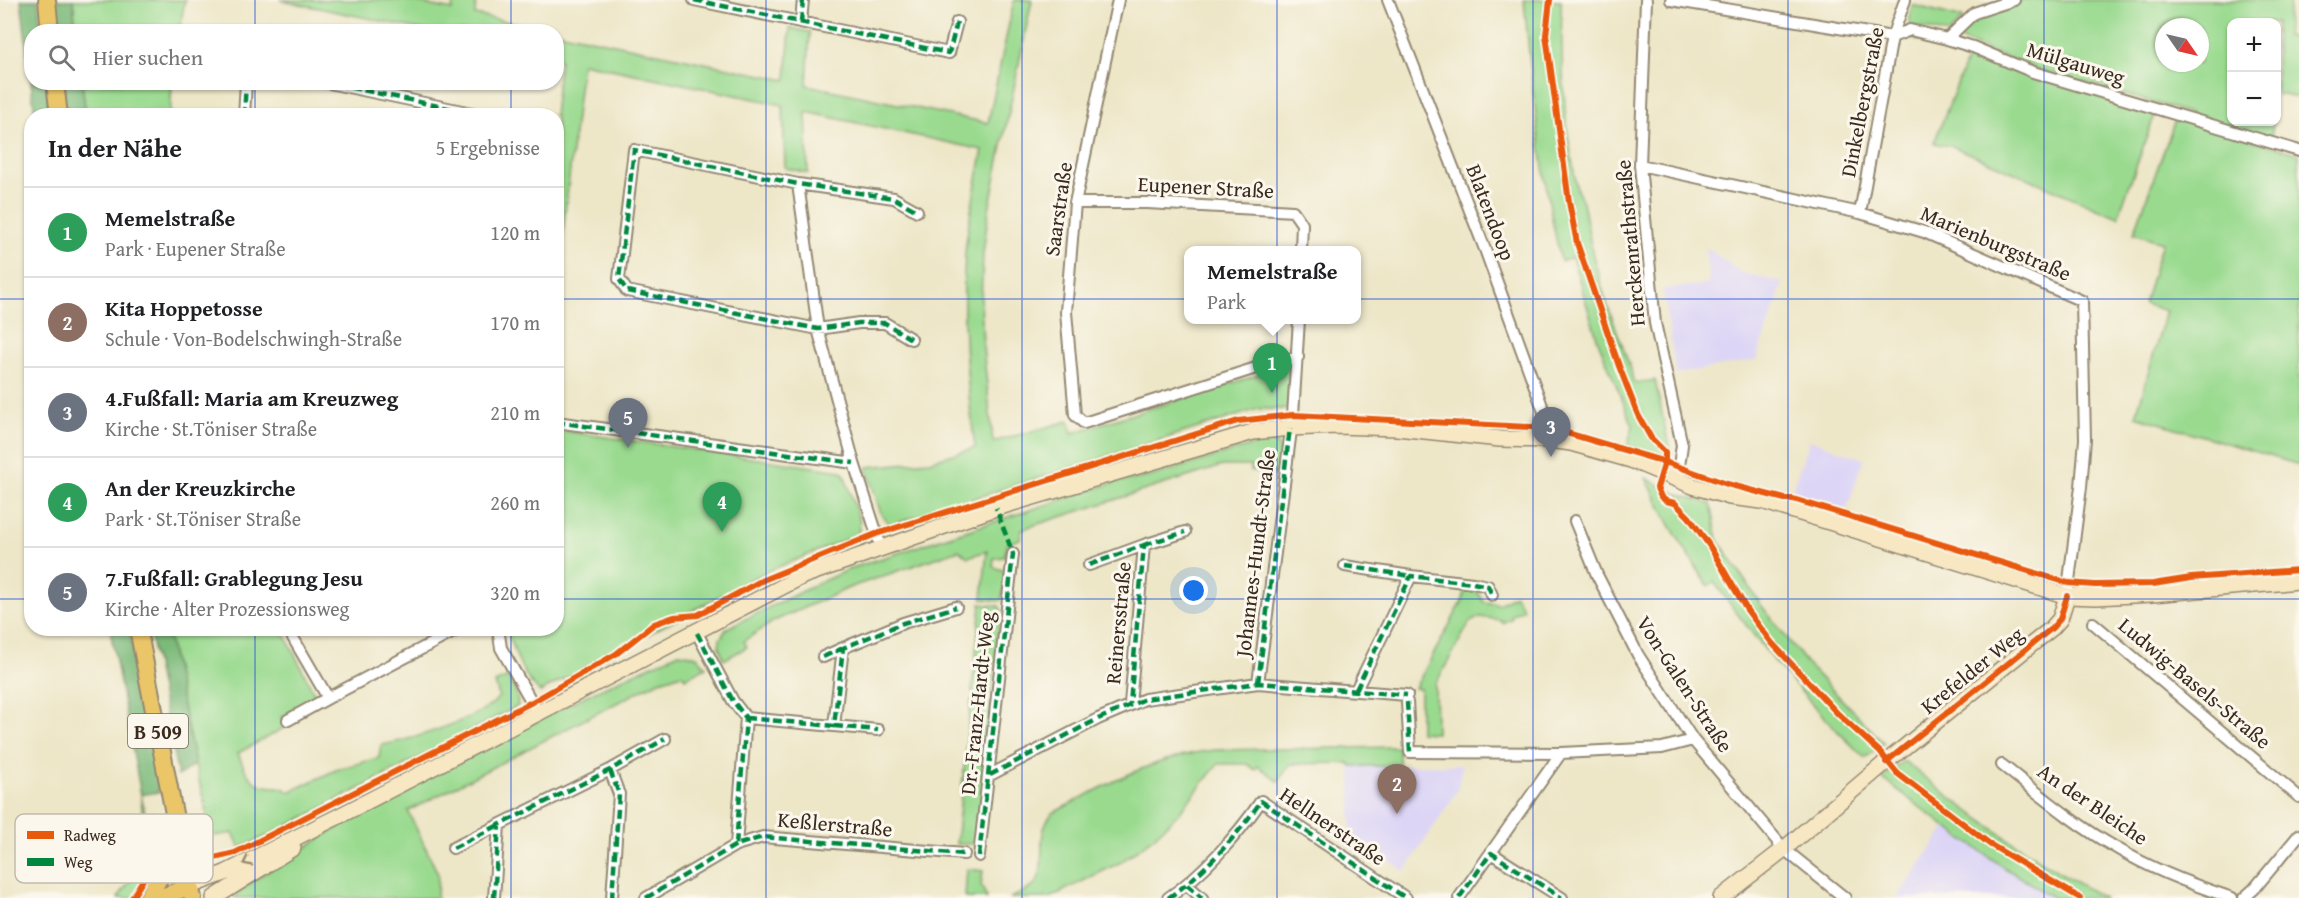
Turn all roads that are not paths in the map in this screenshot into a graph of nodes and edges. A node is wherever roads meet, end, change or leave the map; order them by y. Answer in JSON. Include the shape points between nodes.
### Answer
{"nodes":[{"id":1,"x":46,"y":0,"type":"edge"},
{"id":2,"x":694,"y":0,"type":"edge"},
{"id":3,"x":803,"y":0,"type":"edge"},
{"id":4,"x":1118,"y":0,"type":"edge"},
{"id":5,"x":1388,"y":0,"type":"edge"},
{"id":6,"x":1646,"y":0,"type":"edge"},
{"id":7,"x":1671,"y":0,"type":"edge"},
{"id":8,"x":1905,"y":0,"type":"edge"},
{"id":9,"x":2014,"y":0,"type":"edge"},
{"id":10,"x":801,"y":22,"type":"junction"},
{"id":11,"x":957,"y":22,"type":"dead end"},
{"id":12,"x":49,"y":24,"type":"edge"},
{"id":13,"x":1892,"y":37,"type":"junction"},
{"id":14,"x":1947,"y":39,"type":"junction"},
{"id":15,"x":56,"y":90,"type":"edge"},
{"id":16,"x":245,"y":90,"type":"edge"},
{"id":17,"x":362,"y":90,"type":"edge"},
{"id":18,"x":58,"y":108,"type":"edge"},
{"id":19,"x":244,"y":108,"type":"edge"},
{"id":20,"x":448,"y":108,"type":"edge"},
{"id":21,"x":2299,"y":151,"type":"edge"},
{"id":22,"x":1640,"y":165,"type":"junction"},
{"id":23,"x":798,"y":184,"type":"junction"},
{"id":24,"x":1075,"y":203,"type":"junction"},
{"id":25,"x":917,"y":211,"type":"dead end"},
{"id":26,"x":1860,"y":213,"type":"junction"},
{"id":27,"x":1301,"y":246,"type":"edge"},
{"id":28,"x":1299,"y":324,"type":"edge"},
{"id":29,"x":818,"y":329,"type":"junction"},
{"id":30,"x":911,"y":339,"type":"dead end"},
{"id":31,"x":1298,"y":357,"type":"junction"},
{"id":32,"x":564,"y":423,"type":"edge"},
{"id":33,"x":1290,"y":428,"type":"junction"},
{"id":34,"x":1550,"y":440,"type":"junction"},
{"id":35,"x":854,"y":463,"type":"junction"},
{"id":36,"x":1677,"y":480,"type":"junction"},
{"id":37,"x":1575,"y":521,"type":"dead end"},
{"id":38,"x":1185,"y":532,"type":"dead end"},
{"id":39,"x":1144,"y":545,"type":"junction"},
{"id":40,"x":881,"y":547,"type":"junction"},
{"id":41,"x":1013,"y":554,"type":"dead end"},
{"id":42,"x":1089,"y":565,"type":"dead end"},
{"id":43,"x":1345,"y":566,"type":"dead end"},
{"id":44,"x":1411,"y":576,"type":"junction"},
{"id":45,"x":2299,"y":580,"type":"edge"},
{"id":46,"x":1492,"y":595,"type":"dead end"},
{"id":47,"x":2067,"y":596,"type":"junction"},
{"id":48,"x":956,"y":607,"type":"dead end"},
{"id":49,"x":2093,"y":622,"type":"dead end"},
{"id":50,"x":697,"y":633,"type":"junction"},
{"id":51,"x":140,"y":636,"type":"edge"},
{"id":52,"x":292,"y":636,"type":"edge"},
{"id":53,"x":446,"y":636,"type":"edge"},
{"id":54,"x":499,"y":636,"type":"edge"},
{"id":55,"x":843,"y":648,"type":"junction"},
{"id":56,"x":823,"y":657,"type":"dead end"},
{"id":57,"x":1258,"y":683,"type":"junction"},
{"id":58,"x":1356,"y":690,"type":"junction"},
{"id":59,"x":327,"y":698,"type":"junction"},
{"id":60,"x":1130,"y":704,"type":"junction"},
{"id":61,"x":538,"y":713,"type":"junction"},
{"id":62,"x":746,"y":718,"type":"junction"},
{"id":63,"x":288,"y":720,"type":"dead end"},
{"id":64,"x":834,"y":726,"type":"junction"},
{"id":65,"x":878,"y":730,"type":"dead end"},
{"id":66,"x":665,"y":739,"type":"dead end"},
{"id":67,"x":1693,"y":740,"type":"junction"},
{"id":68,"x":1561,"y":753,"type":"junction"},
{"id":69,"x":2002,"y":765,"type":"dead end"},
{"id":70,"x":610,"y":770,"type":"junction"},
{"id":71,"x":990,"y":776,"type":"junction"},
{"id":72,"x":2299,"y":797,"type":"edge"},
{"id":73,"x":174,"y":814,"type":"edge"},
{"id":74,"x":337,"y":817,"type":"junction"},
{"id":75,"x":499,"y":825,"type":"junction"},
{"id":76,"x":2299,"y":835,"type":"edge"},
{"id":77,"x":735,"y":845,"type":"junction"},
{"id":78,"x":453,"y":848,"type":"dead end"},
{"id":79,"x":1784,"y":849,"type":"junction"},
{"id":80,"x":1491,"y":853,"type":"junction"},
{"id":81,"x":964,"y":854,"type":"dead end"},
{"id":82,"x":979,"y":856,"type":"dead end"},
{"id":83,"x":213,"y":880,"type":"edge"},
{"id":84,"x":156,"y":883,"type":"edge"},
{"id":85,"x":208,"y":883,"type":"edge"},
{"id":86,"x":239,"y":884,"type":"junction"},
{"id":87,"x":1187,"y":885,"type":"junction"},
{"id":88,"x":192,"y":892,"type":"edge"},
{"id":89,"x":148,"y":898,"type":"edge"},
{"id":90,"x":160,"y":898,"type":"edge"},
{"id":91,"x":214,"y":898,"type":"edge"},
{"id":92,"x":228,"y":898,"type":"edge"},
{"id":93,"x":494,"y":898,"type":"edge"},
{"id":94,"x":612,"y":898,"type":"edge"},
{"id":95,"x":646,"y":898,"type":"edge"},
{"id":96,"x":1168,"y":898,"type":"edge"},
{"id":97,"x":1202,"y":898,"type":"edge"},
{"id":98,"x":1406,"y":898,"type":"edge"},
{"id":99,"x":1459,"y":898,"type":"edge"},
{"id":100,"x":1562,"y":898,"type":"edge"},
{"id":101,"x":1721,"y":898,"type":"edge"},
{"id":102,"x":1845,"y":898,"type":"edge"},
{"id":103,"x":2232,"y":898,"type":"edge"},
{"id":104,"x":2244,"y":898,"type":"edge"}],
"edges":[{"from":1,"to":12,"type":"main road"},
{"from":2,"to":10,"type":"street"},
{"from":3,"to":10,"type":"street"},
{"from":4,"to":24,"type":"street","name":"Saarstraße"},
{"from":5,"to":34,"type":"street","name":"Blatendoop","via":[[1486,252],[1550,428]]},
{"from":6,"to":22,"type":"street","name":"Herckenrathstraße"},
{"from":7,"to":13,"type":"street","name":"Mülgauweg"},
{"from":8,"to":13,"type":"street","name":"Dinkelbergstraße"},
{"from":9,"to":14,"type":"street","via":[[1974,12]]},
{"from":10,"to":11,"type":"street","via":[[949,53]]},
{"from":13,"to":14,"type":"street","name":"Mülgauweg","via":[[1910,30]]},
{"from":13,"to":26,"type":"street","name":"Dinkelbergstraße"},
{"from":14,"to":21,"type":"street","name":"Mülgauweg","via":[[2033,72]]},
{"from":15,"to":18,"type":"main road"},
{"from":16,"to":19,"type":"street"},
{"from":17,"to":20,"type":"street"},
{"from":22,"to":26,"type":"street","name":"Marienburgstraße"},
{"from":22,"to":36,"type":"street","name":"Herckenrathstraße","via":[[1655,322],[1682,445]]},
{"from":23,"to":25,"type":"street","via":[[894,198]]},
{"from":23,"to":29,"type":"street"},
{"from":23,"to":29,"type":"street","via":[[634,150],[619,279],[627,291]]},
{"from":24,"to":27,"type":"street","name":"Eupener Straße","via":[[1293,211],[1302,224]]},
{"from":24,"to":31,"type":"street","name":"Saarstraße","via":[[1066,312],[1075,415],[1084,423]]},
{"from":26,"to":47,"type":"street","name":"Marienburgstraße","via":[[1924,232],[2082,301],[2085,439]]},
{"from":28,"to":31,"type":"street"},
{"from":29,"to":30,"type":"street","via":[[885,324]]},
{"from":29,"to":35,"type":"street"},
{"from":31,"to":33,"type":"street"},
{"from":32,"to":35,"type":"street"},
{"from":33,"to":34,"type":"main road","via":[[1398,428]]},
{"from":33,"to":40,"type":"main road","via":[[1253,432],[996,508]]},
{"from":33,"to":57,"type":"street","name":"Johannes-Hundt-Straße"},
{"from":34,"to":36,"type":"main road","via":[[1631,460]]},
{"from":35,"to":40,"type":"street"},
{"from":36,"to":47,"type":"main road","via":[[1730,497],[1762,501]]},
{"from":37,"to":67,"type":"street","name":"Von-Galen-Straße","via":[[1597,575],[1638,655]]},
{"from":38,"to":39,"type":"street","name":"Reinersstraße"},
{"from":39,"to":42,"type":"street","name":"Reinersstraße"},
{"from":39,"to":60,"type":"street","name":"Reinersstraße"},
{"from":40,"to":50,"type":"main road","via":[[803,576]]},
{"from":41,"to":71,"type":"street","name":"Dr.-Franz-Hardt-Weg"},
{"from":43,"to":44,"type":"street"},
{"from":44,"to":46,"type":"street","via":[[1488,586]]},
{"from":44,"to":58,"type":"street"},
{"from":45,"to":47,"type":"main road","via":[[2141,594]]},
{"from":47,"to":79,"type":"main road","name":"Krefelder Weg","via":[[2060,619],[2052,628]]},
{"from":48,"to":55,"type":"street","via":[[903,623]]},
{"from":49,"to":72,"type":"street","name":"Ludwig-Basels-Straße"},
{"from":50,"to":61,"type":"main road"},
{"from":50,"to":62,"type":"street"},
{"from":51,"to":73,"type":"main road","number":"B 509"},
{"from":52,"to":59,"type":"street"},
{"from":53,"to":59,"type":"street"},
{"from":54,"to":61,"type":"street","via":[[501,648]]},
{"from":55,"to":56,"type":"street"},
{"from":55,"to":64,"type":"street"},
{"from":57,"to":58,"type":"street"},
{"from":57,"to":60,"type":"street"},
{"from":58,"to":68,"type":"street","via":[[1407,698],[1410,752]]},
{"from":59,"to":63,"type":"street"},
{"from":60,"to":71,"type":"street"},
{"from":61,"to":74,"type":"main road"},
{"from":62,"to":64,"type":"street"},
{"from":62,"to":77,"type":"street"},
{"from":64,"to":65,"type":"street"},
{"from":66,"to":70,"type":"street"},
{"from":67,"to":68,"type":"street","via":[[1662,748]]},
{"from":67,"to":79,"type":"street","name":"Von-Galen-Straße"},
{"from":68,"to":80,"type":"street"},
{"from":69,"to":103,"type":"street","name":"An der Bleiche","via":[[2117,849]]},
{"from":70,"to":75,"type":"street"},
{"from":70,"to":94,"type":"street","via":[[619,794]]},
{"from":71,"to":82,"type":"street","name":"Dr.-Franz-Hardt-Weg"},
{"from":74,"to":83,"type":"main road","one_way":true},
{"from":74,"to":86,"type":"main road"},
{"from":75,"to":78,"type":"street"},
{"from":75,"to":93,"type":"street"},
{"from":76,"to":104,"type":"street"},
{"from":77,"to":81,"type":"street","name":"Keßlerstraße","via":[[763,837]]},
{"from":77,"to":95,"type":"street","name":"Keßlerstraße"},
{"from":79,"to":101,"type":"main road","name":"Krefelder Weg"},
{"from":79,"to":102,"type":"street","name":"Von-Galen-Straße"},
{"from":80,"to":99,"type":"street"},
{"from":80,"to":100,"type":"street"},
{"from":84,"to":89,"type":"main road"},
{"from":85,"to":88,"type":"main road","one_way":true},
{"from":86,"to":91,"type":"main road"},
{"from":86,"to":92,"type":"main road"},
{"from":87,"to":96,"type":"street","name":"Hellnerstraße"},
{"from":87,"to":97,"type":"street"},
{"from":87,"to":98,"type":"street","name":"Hellnerstraße","via":[[1261,801]]},
{"from":88,"to":90,"type":"main road"}]}
